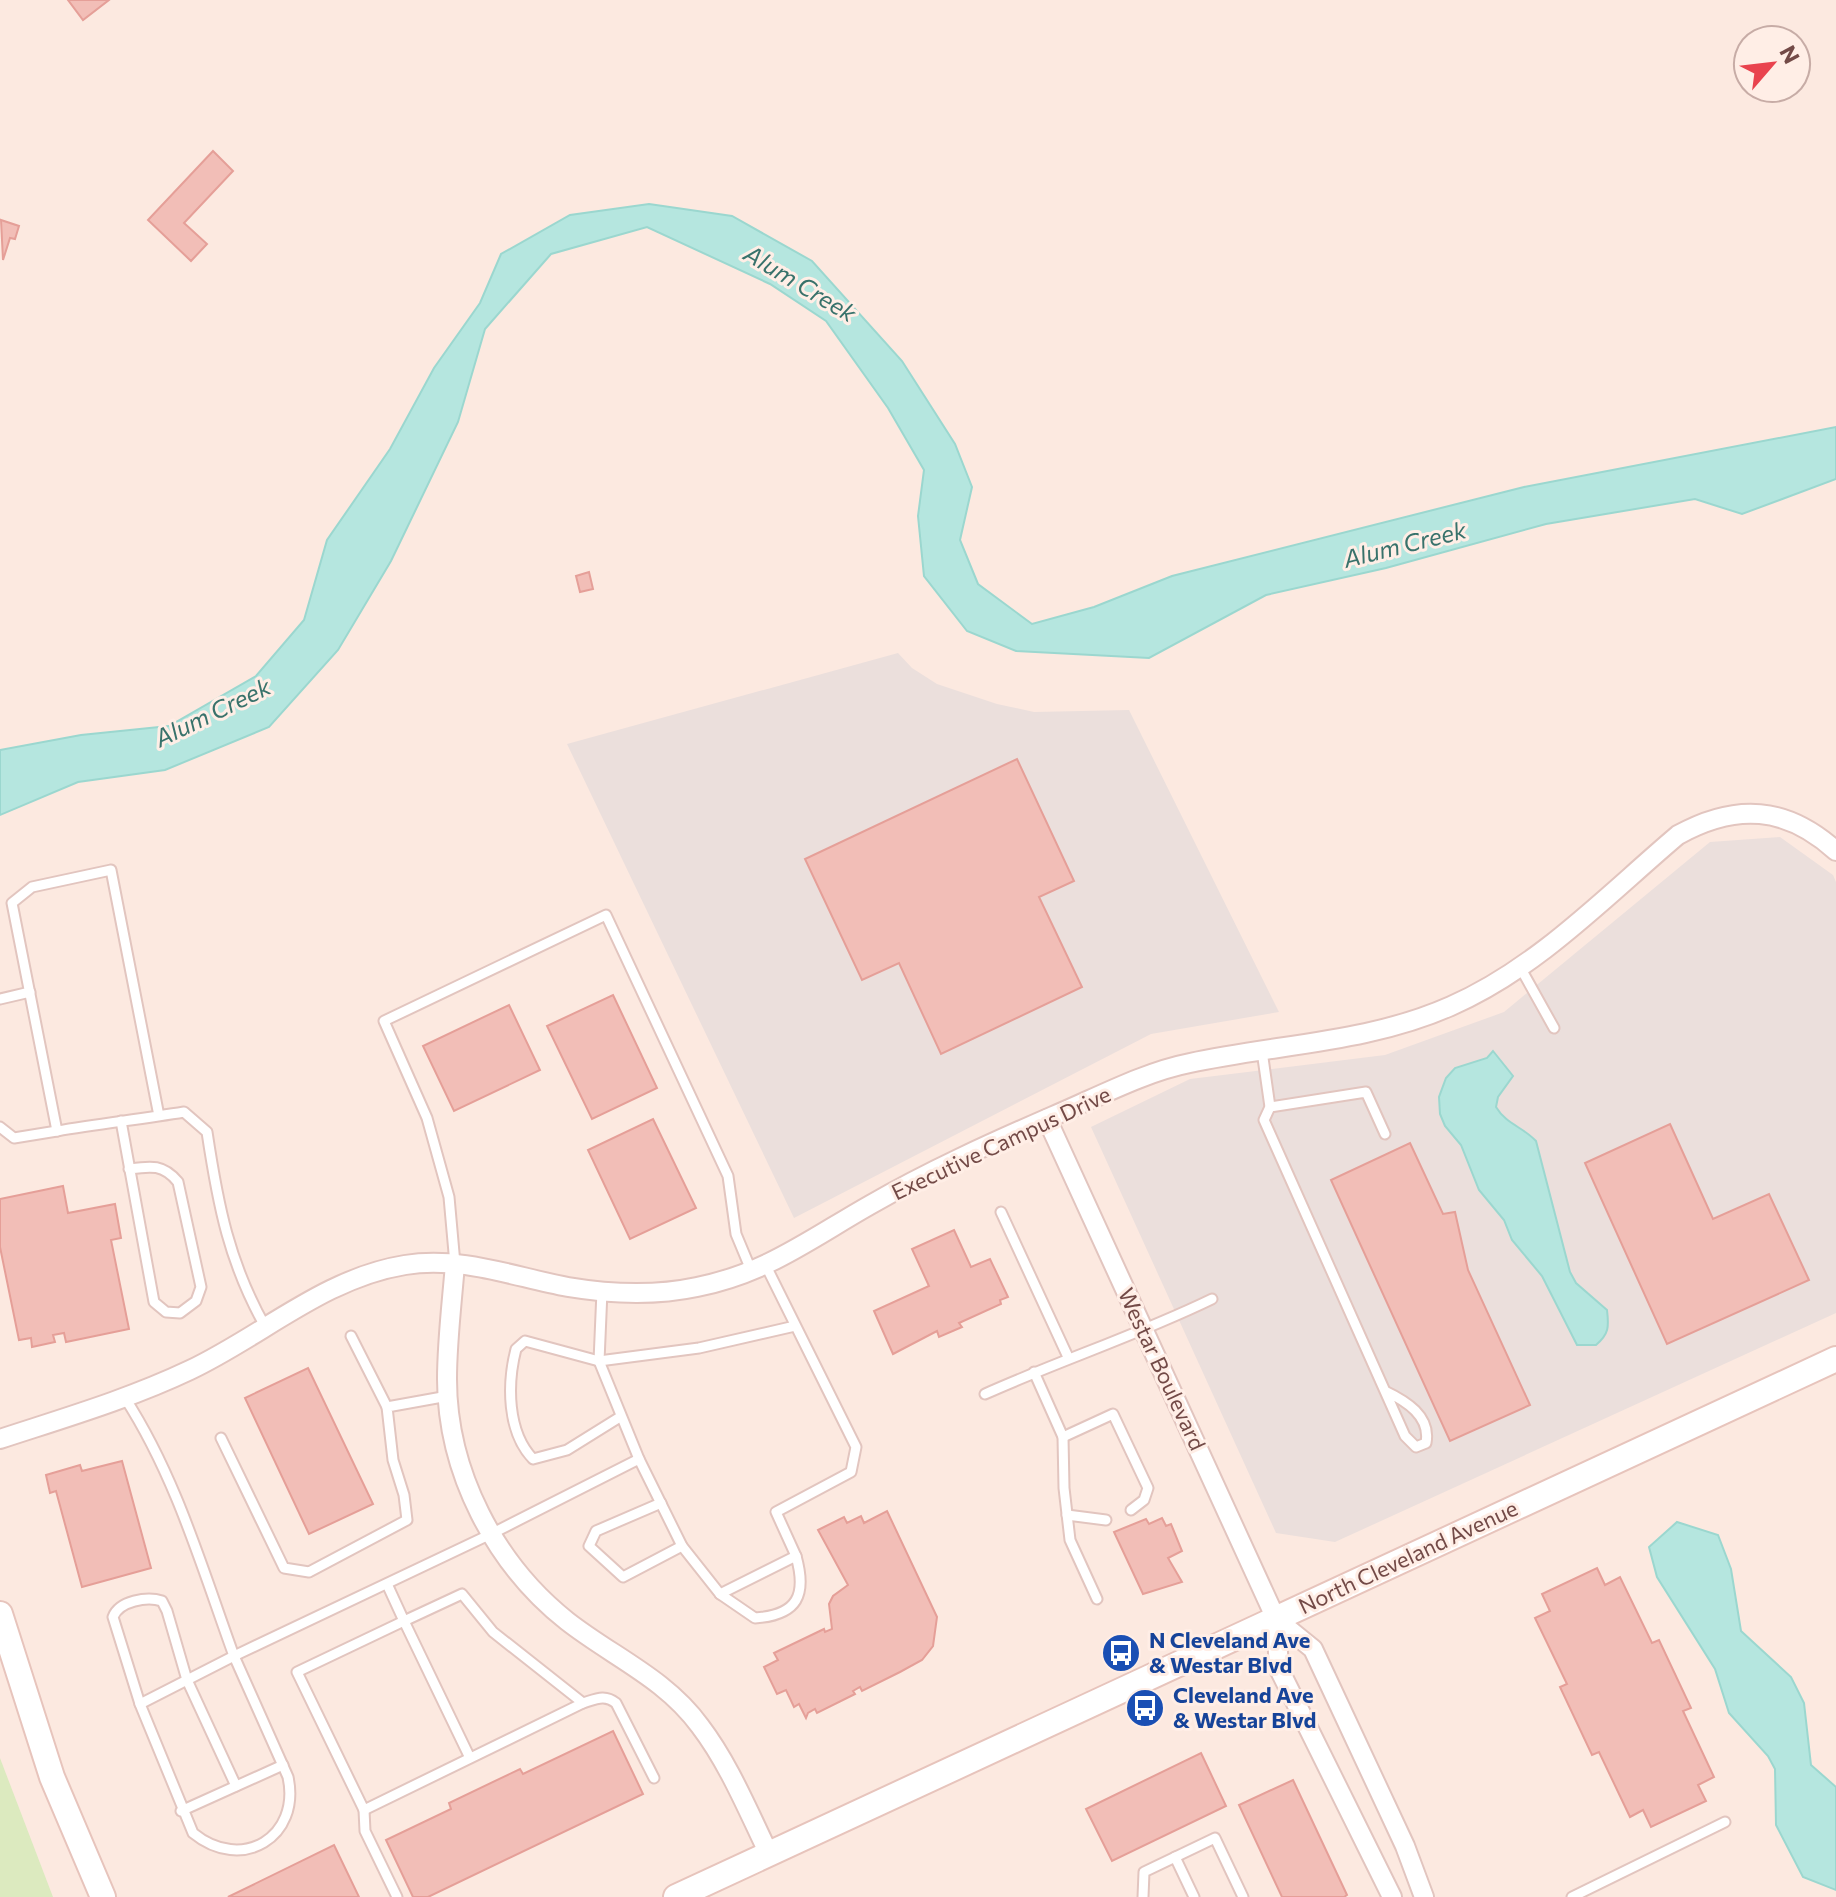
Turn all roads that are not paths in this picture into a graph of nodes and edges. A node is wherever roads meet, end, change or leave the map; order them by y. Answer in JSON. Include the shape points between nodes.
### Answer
{"nodes":[{"id":1,"x":1836,"y":851,"type":"edge"},
{"id":2,"x":1520,"y":967,"type":"junction"},
{"id":3,"x":30,"y":992,"type":"junction"},
{"id":4,"x":0,"y":999,"type":"edge"},
{"id":5,"x":1554,"y":1028,"type":"dead end"},
{"id":6,"x":1262,"y":1051,"type":"junction"},
{"id":7,"x":1270,"y":1107,"type":"junction"},
{"id":8,"x":159,"y":1116,"type":"junction"},
{"id":9,"x":1047,"y":1119,"type":"junction"},
{"id":10,"x":121,"y":1121,"type":"junction"},
{"id":11,"x":0,"y":1127,"type":"edge"},
{"id":12,"x":57,"y":1131,"type":"junction"},
{"id":13,"x":1385,"y":1134,"type":"dead end"},
{"id":14,"x":129,"y":1169,"type":"junction"},
{"id":15,"x":1001,"y":1212,"type":"dead end"},
{"id":16,"x":455,"y":1264,"type":"junction"},
{"id":17,"x":759,"y":1269,"type":"junction"},
{"id":18,"x":602,"y":1291,"type":"junction"},
{"id":19,"x":1212,"y":1299,"type":"dead end"},
{"id":20,"x":795,"y":1326,"type":"junction"},
{"id":21,"x":266,"y":1328,"type":"junction"},
{"id":22,"x":1145,"y":1332,"type":"junction"},
{"id":23,"x":351,"y":1336,"type":"dead end"},
{"id":24,"x":1068,"y":1357,"type":"junction"},
{"id":25,"x":1836,"y":1359,"type":"edge"},
{"id":26,"x":599,"y":1361,"type":"junction"},
{"id":27,"x":1034,"y":1372,"type":"junction"},
{"id":28,"x":1385,"y":1391,"type":"junction"},
{"id":29,"x":985,"y":1394,"type":"dead end"},
{"id":30,"x":448,"y":1396,"type":"junction"},
{"id":31,"x":125,"y":1398,"type":"junction"},
{"id":32,"x":387,"y":1407,"type":"junction"},
{"id":33,"x":620,"y":1417,"type":"junction"},
{"id":34,"x":1063,"y":1437,"type":"junction"},
{"id":35,"x":221,"y":1438,"type":"dead end"},
{"id":36,"x":0,"y":1439,"type":"edge"},
{"id":37,"x":639,"y":1459,"type":"junction"},
{"id":38,"x":661,"y":1503,"type":"junction"},
{"id":39,"x":1131,"y":1510,"type":"dead end"},
{"id":40,"x":1067,"y":1515,"type":"junction"},
{"id":41,"x":1106,"y":1520,"type":"dead end"},
{"id":42,"x":491,"y":1534,"type":"junction"},
{"id":43,"x":682,"y":1546,"type":"junction"},
{"id":44,"x":796,"y":1556,"type":"junction"},
{"id":45,"x":387,"y":1584,"type":"junction"},
{"id":46,"x":720,"y":1594,"type":"junction"},
{"id":47,"x":1097,"y":1599,"type":"dead end"},
{"id":48,"x":0,"y":1614,"type":"edge"},
{"id":49,"x":1276,"y":1619,"type":"junction"},
{"id":50,"x":404,"y":1621,"type":"junction"},
{"id":51,"x":234,"y":1656,"type":"junction"},
{"id":52,"x":187,"y":1680,"type":"junction"},
{"id":53,"x":583,"y":1703,"type":"junction"},
{"id":54,"x":140,"y":1704,"type":"junction"},
{"id":55,"x":470,"y":1758,"type":"junction"},
{"id":56,"x":283,"y":1765,"type":"junction"},
{"id":57,"x":654,"y":1778,"type":"dead end"},
{"id":58,"x":236,"y":1786,"type":"junction"},
{"id":59,"x":364,"y":1810,"type":"junction"},
{"id":60,"x":181,"y":1811,"type":"junction"},
{"id":61,"x":1725,"y":1822,"type":"dead end"},
{"id":62,"x":769,"y":1854,"type":"junction"},
{"id":63,"x":1175,"y":1857,"type":"junction"},
{"id":64,"x":103,"y":1897,"type":"edge"},
{"id":65,"x":397,"y":1897,"type":"edge"},
{"id":66,"x":676,"y":1897,"type":"edge"},
{"id":67,"x":1143,"y":1897,"type":"edge"},
{"id":68,"x":1194,"y":1897,"type":"edge"},
{"id":69,"x":1243,"y":1897,"type":"edge"},
{"id":70,"x":1392,"y":1897,"type":"edge"},
{"id":71,"x":1424,"y":1897,"type":"edge"},
{"id":72,"x":1572,"y":1897,"type":"edge"}],
"edges":[{"from":1,"to":2,"type":"street","name":"Executive Campus Drive","via":[[1800,825],[1771,813],[1701,822],[1678,835]]},
{"from":2,"to":5,"type":"lane"},
{"from":2,"to":6,"type":"street","name":"Executive Campus Drive","via":[[1472,996],[1408,1023]]},
{"from":3,"to":4,"type":"lane"},
{"from":3,"to":8,"type":"lane","via":[[12,903],[32,887],[111,870]]},
{"from":3,"to":12,"type":"lane"},
{"from":6,"to":7,"type":"lane"},
{"from":6,"to":9,"type":"street","name":"Executive Campus Drive","via":[[1177,1066]]},
{"from":7,"to":13,"type":"lane","via":[[1366,1092]]},
{"from":7,"to":28,"type":"lane","via":[[1264,1120]]},
{"from":8,"to":10,"type":"lane"},
{"from":8,"to":21,"type":"lane","via":[[184,1112],[207,1132],[220,1218],[242,1286]]},
{"from":9,"to":17,"type":"street","name":"Executive Campus Drive","via":[[868,1206]]},
{"from":9,"to":22,"type":"street","name":"Westar Boulevard"},
{"from":10,"to":12,"type":"lane"},
{"from":10,"to":14,"type":"lane"},
{"from":11,"to":12,"type":"lane","via":[[14,1138]]},
{"from":14,"to":14,"type":"lane","via":[[154,1302],[166,1312],[180,1313],[196,1301],[201,1287],[178,1182],[155,1165]]},
{"from":15,"to":24,"type":"lane"},
{"from":16,"to":17,"type":"lane","via":[[449,1197],[427,1118],[384,1021],[606,915],[728,1176],[736,1234]]},
{"from":16,"to":18,"type":"street","name":"Executive Campus Drive"},
{"from":16,"to":21,"type":"street","name":"Executive Campus Drive","via":[[405,1265],[349,1281]]},
{"from":16,"to":30,"type":"street"},
{"from":17,"to":18,"type":"street","name":"Executive Campus Drive","via":[[693,1288]]},
{"from":17,"to":20,"type":"lane"},
{"from":18,"to":26,"type":"lane"},
{"from":19,"to":22,"type":"lane"},
{"from":20,"to":26,"type":"lane","via":[[699,1348]]},
{"from":20,"to":44,"type":"lane","via":[[856,1447],[851,1472],[776,1512]]},
{"from":21,"to":31,"type":"street","name":"Executive Campus Drive"},
{"from":22,"to":24,"type":"lane"},
{"from":22,"to":49,"type":"street","name":"Westar Boulevard"},
{"from":23,"to":32,"type":"lane"},
{"from":24,"to":27,"type":"lane"},
{"from":25,"to":49,"type":"main road","name":"North Cleveland Avenue"},
{"from":26,"to":33,"type":"lane"},
{"from":26,"to":33,"type":"lane","via":[[525,1341],[516,1349],[511,1393],[522,1448],[533,1459],[546,1457]]},
{"from":27,"to":29,"type":"lane"},
{"from":27,"to":34,"type":"lane"},
{"from":28,"to":28,"type":"lane","via":[[1409,1444],[1426,1443],[1414,1405]]},
{"from":30,"to":32,"type":"lane"},
{"from":30,"to":42,"type":"street","via":[[452,1435],[468,1487]]},
{"from":31,"to":36,"type":"street","name":"Executive Campus Drive"},
{"from":31,"to":51,"type":"lane","via":[[152,1439],[185,1517]]},
{"from":32,"to":35,"type":"lane","via":[[407,1520],[309,1572],[284,1568]]},
{"from":33,"to":37,"type":"lane"},
{"from":34,"to":39,"type":"lane","via":[[1113,1414],[1148,1488],[1144,1500]]},
{"from":34,"to":40,"type":"lane"},
{"from":37,"to":38,"type":"lane"},
{"from":37,"to":42,"type":"lane"},
{"from":38,"to":43,"type":"lane"},
{"from":38,"to":43,"type":"lane","via":[[596,1531],[589,1546],[623,1577]]},
{"from":40,"to":41,"type":"lane"},
{"from":40,"to":47,"type":"lane","via":[[1070,1540]]},
{"from":42,"to":45,"type":"lane"},
{"from":42,"to":62,"type":"street","via":[[528,1585],[568,1622],[661,1683],[700,1725]]},
{"from":43,"to":46,"type":"lane"},
{"from":44,"to":46,"type":"lane"},
{"from":44,"to":46,"type":"lane","via":[[803,1579],[800,1593],[782,1614],[755,1618]]},
{"from":45,"to":50,"type":"lane"},
{"from":45,"to":51,"type":"lane"},
{"from":48,"to":64,"type":"main road","via":[[52,1777]]},
{"from":49,"to":62,"type":"main road","name":"North Cleveland Avenue"},
{"from":49,"to":70,"type":"street","name":"Westar Boulevard","via":[[1279,1669]]},
{"from":49,"to":71,"type":"street","name":"Westar Boulevard","via":[[1313,1649]]},
{"from":50,"to":53,"type":"lane","via":[[462,1594],[493,1632]]},
{"from":50,"to":55,"type":"lane"},
{"from":50,"to":59,"type":"lane","via":[[297,1672]]},
{"from":51,"to":52,"type":"lane"},
{"from":51,"to":56,"type":"lane"},
{"from":52,"to":54,"type":"lane"},
{"from":52,"to":54,"type":"lane","via":[[162,1601],[152,1598],[121,1606],[113,1617]]},
{"from":52,"to":58,"type":"lane"},
{"from":53,"to":55,"type":"lane"},
{"from":53,"to":57,"type":"lane","via":[[600,1697],[616,1703]]},
{"from":54,"to":60,"type":"lane"},
{"from":55,"to":59,"type":"lane"},
{"from":56,"to":58,"type":"lane"},
{"from":56,"to":60,"type":"lane","via":[[292,1794],[290,1812],[262,1843],[227,1852],[211,1847],[193,1833]]},
{"from":58,"to":60,"type":"lane"},
{"from":59,"to":65,"type":"lane","via":[[365,1831]]},
{"from":61,"to":72,"type":"lane"},
{"from":62,"to":66,"type":"main road","name":"North Cleveland Avenue"},
{"from":63,"to":67,"type":"lane","via":[[1144,1872]]},
{"from":63,"to":68,"type":"lane"},
{"from":63,"to":69,"type":"lane","via":[[1215,1838]]}]}
